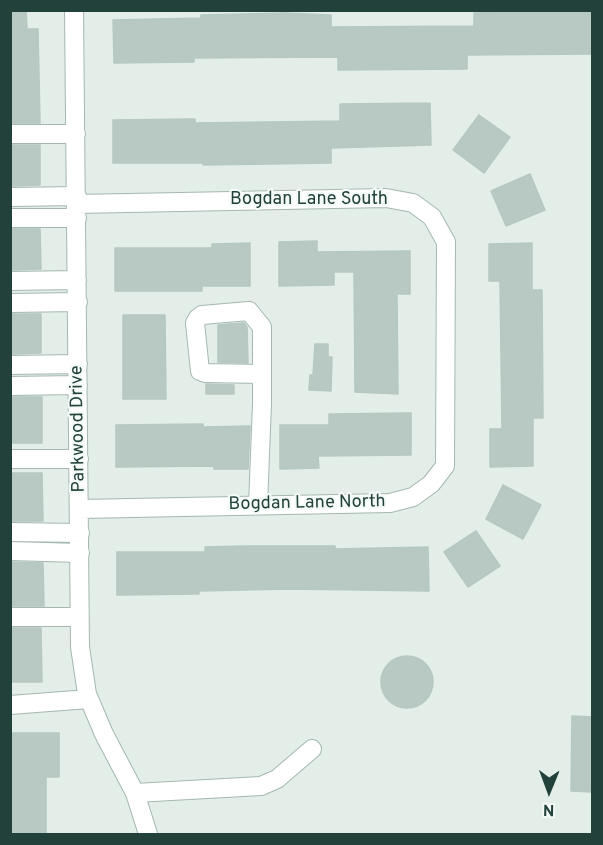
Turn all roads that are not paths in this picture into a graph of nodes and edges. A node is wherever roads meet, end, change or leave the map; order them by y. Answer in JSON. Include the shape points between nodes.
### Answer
{"nodes":[{"id":1,"x":74,"y":10,"type":"edge"},
{"id":2,"x":10,"y":134,"type":"edge"},
{"id":3,"x":76,"y":134,"type":"junction"},
{"id":4,"x":10,"y":197,"type":"edge"},
{"id":5,"x":77,"y":206,"type":"junction"},
{"id":6,"x":10,"y":218,"type":"edge"},
{"id":7,"x":77,"y":280,"type":"junction"},
{"id":8,"x":10,"y":281,"type":"edge"},
{"id":9,"x":78,"y":302,"type":"junction"},
{"id":10,"x":10,"y":303,"type":"edge"},
{"id":11,"x":446,"y":354,"type":"joint"},
{"id":12,"x":78,"y":364,"type":"junction"},
{"id":13,"x":10,"y":365,"type":"edge"},
{"id":14,"x":262,"y":374,"type":"junction"},
{"id":15,"x":78,"y":385,"type":"junction"},
{"id":16,"x":10,"y":386,"type":"edge"},
{"id":17,"x":10,"y":459,"type":"edge"},
{"id":18,"x":79,"y":459,"type":"junction"},
{"id":19,"x":258,"y":505,"type":"junction"},
{"id":20,"x":80,"y":509,"type":"junction"},
{"id":21,"x":10,"y":532,"type":"edge"},
{"id":22,"x":80,"y":533,"type":"junction"},
{"id":23,"x":10,"y":551,"type":"edge"},
{"id":24,"x":80,"y":553,"type":"junction"},
{"id":25,"x":10,"y":617,"type":"edge"},
{"id":26,"x":80,"y":617,"type":"junction"},
{"id":27,"x":89,"y":699,"type":"junction"},
{"id":28,"x":10,"y":705,"type":"edge"},
{"id":29,"x":312,"y":749,"type":"dead end"},
{"id":30,"x":135,"y":793,"type":"junction"},
{"id":31,"x":148,"y":834,"type":"edge"}],
"edges":[{"from":1,"to":3,"type":"street","name":"Parkwood Drive"},
{"from":2,"to":3,"type":"street"},
{"from":3,"to":5,"type":"street","name":"Parkwood Drive"},
{"from":4,"to":5,"type":"street"},
{"from":5,"to":6,"type":"street"},
{"from":5,"to":7,"type":"street","name":"Parkwood Drive"},
{"from":5,"to":11,"type":"street","name":"Bogdan Lane South","via":[[386,198],[413,203],[432,217],[446,242]]},
{"from":7,"to":8,"type":"street"},
{"from":7,"to":9,"type":"street","name":"Parkwood Drive"},
{"from":9,"to":10,"type":"street"},
{"from":9,"to":12,"type":"street","name":"Parkwood Drive"},
{"from":11,"to":19,"type":"street","name":"Bogdan Lane North","via":[[445,466],[432,484],[413,497],[390,503]]},
{"from":12,"to":13,"type":"street"},
{"from":12,"to":15,"type":"street","name":"Parkwood Drive"},
{"from":14,"to":14,"type":"street","via":[[262,327],[249,311],[198,318],[195,323],[200,371]]},
{"from":14,"to":19,"type":"street"},
{"from":15,"to":16,"type":"street"},
{"from":15,"to":18,"type":"street","name":"Parkwood Drive"},
{"from":17,"to":18,"type":"street"},
{"from":18,"to":20,"type":"street","name":"Parkwood Drive"},
{"from":19,"to":20,"type":"street","name":"Bogdan Lane North"},
{"from":20,"to":22,"type":"street","name":"Parkwood Drive"},
{"from":21,"to":22,"type":"street"},
{"from":22,"to":24,"type":"street","name":"Parkwood Drive"},
{"from":23,"to":24,"type":"street"},
{"from":24,"to":26,"type":"street","name":"Parkwood Drive"},
{"from":25,"to":26,"type":"street"},
{"from":26,"to":27,"type":"street","name":"Parkwood Drive","via":[[80,647]]},
{"from":27,"to":28,"type":"street"},
{"from":27,"to":30,"type":"street","name":"Parkwood Drive"},
{"from":29,"to":30,"type":"street","via":[[277,779],[261,786]]},
{"from":30,"to":31,"type":"street","name":"Parkwood Drive"}]}
